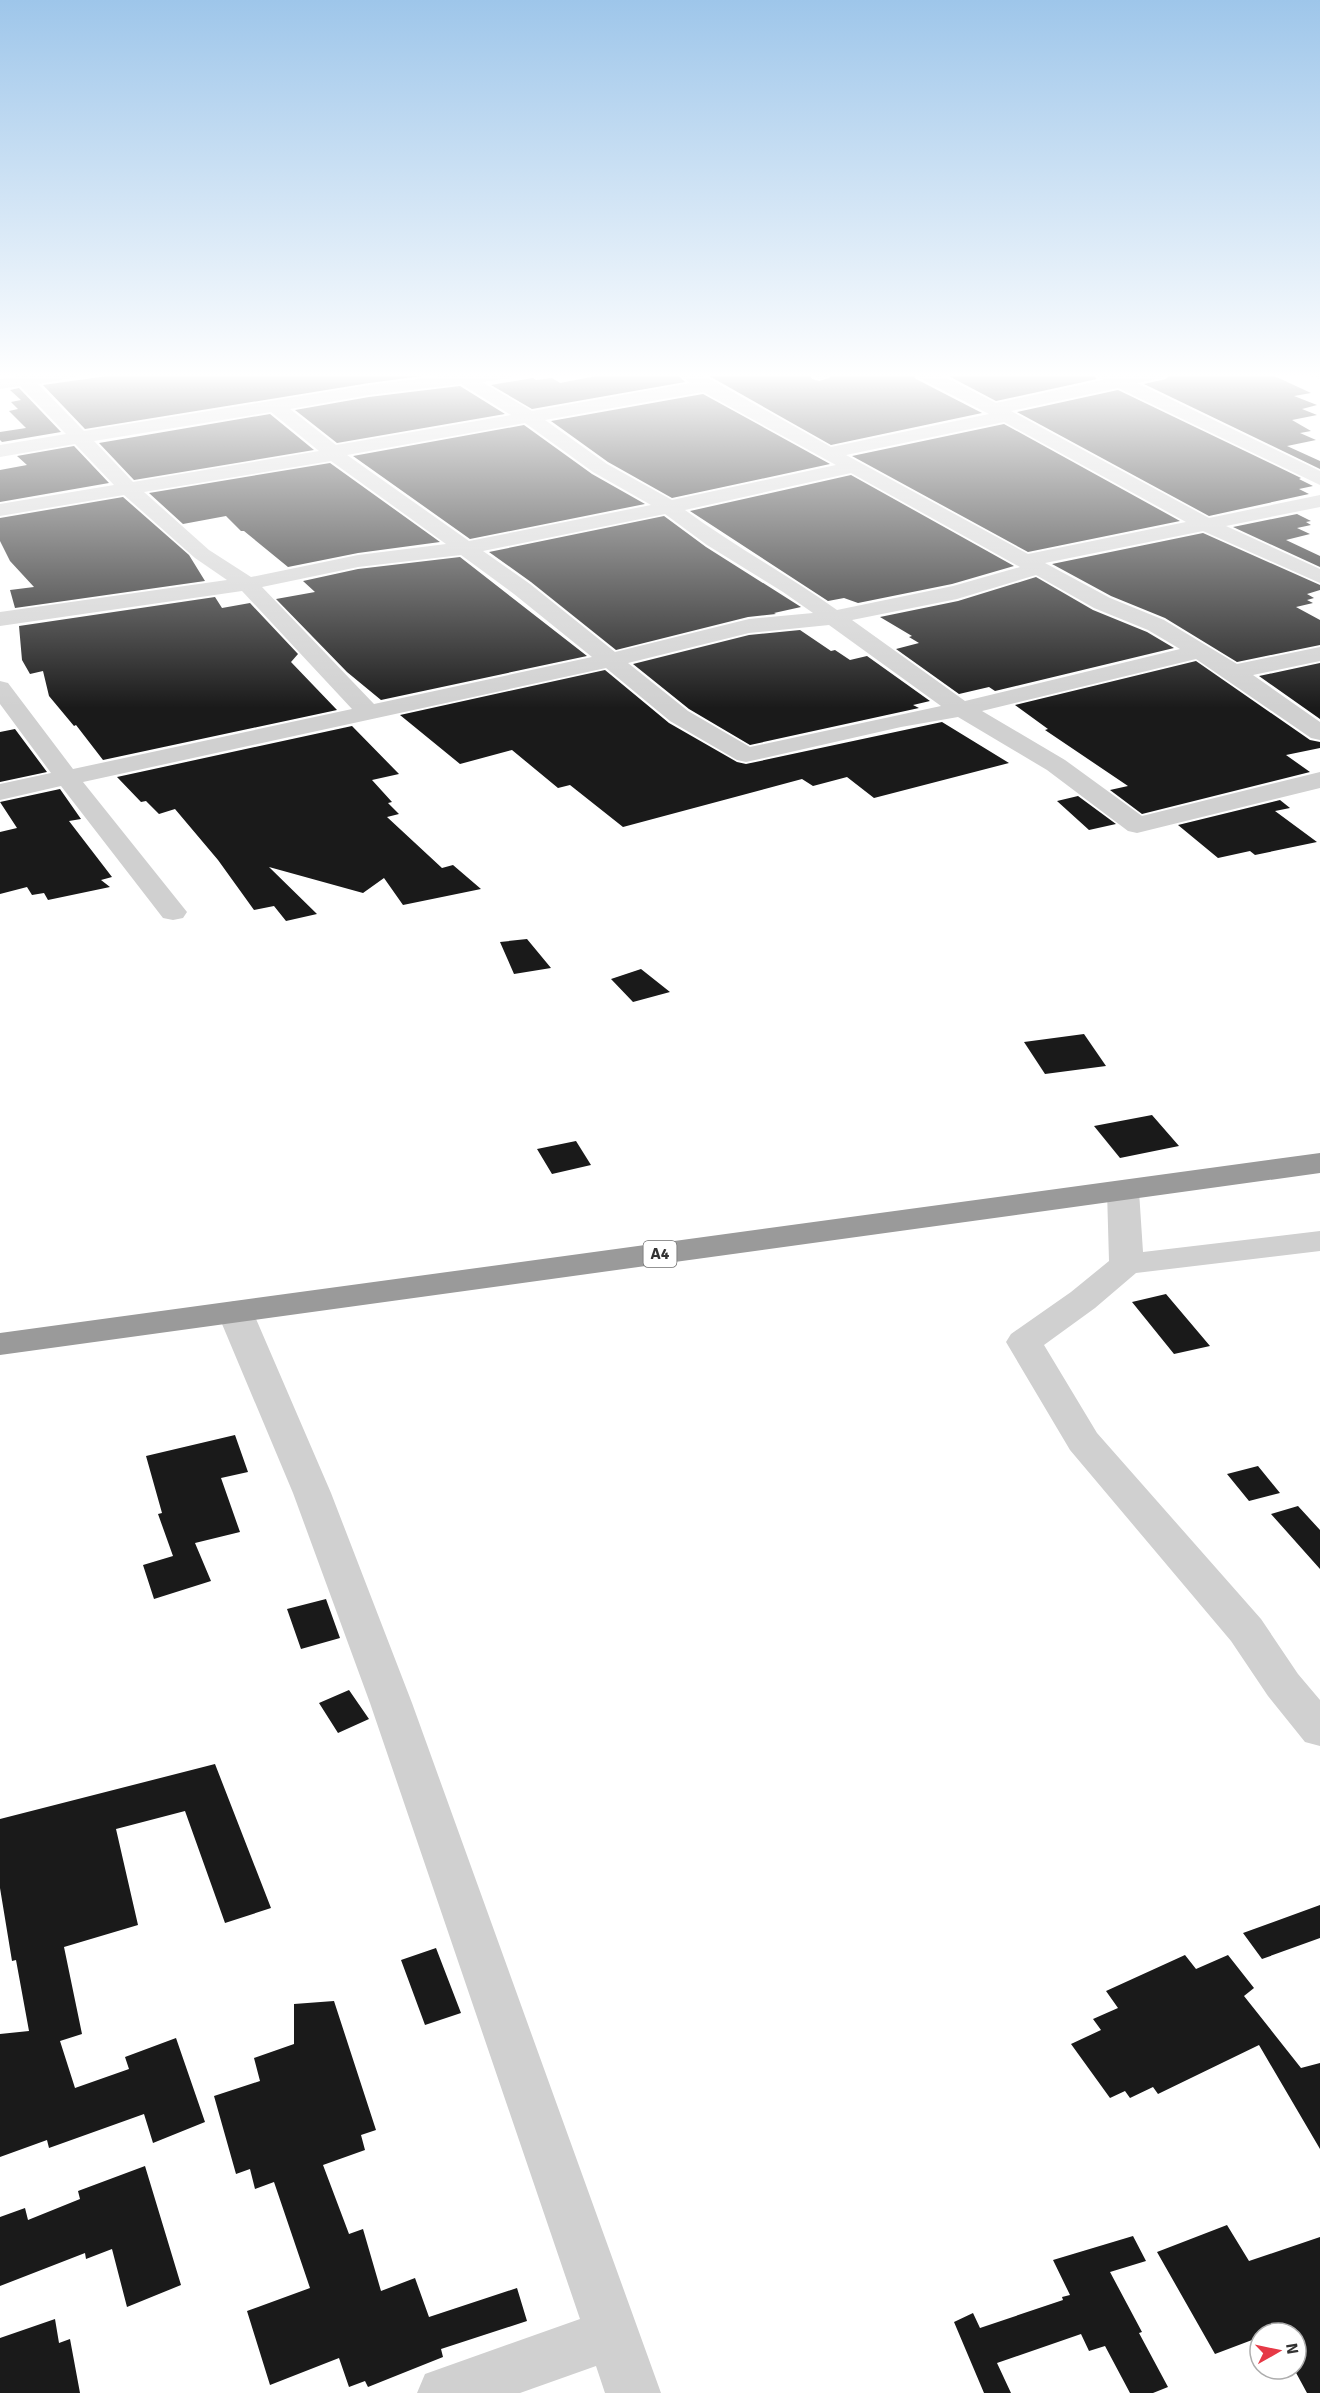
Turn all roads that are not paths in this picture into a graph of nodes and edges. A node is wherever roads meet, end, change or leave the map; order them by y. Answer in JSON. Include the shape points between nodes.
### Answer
{"nodes":[{"id":1,"x":125,"y":485,"type":"edge"},
{"id":2,"x":147,"y":485,"type":"edge"},
{"id":3,"x":377,"y":485,"type":"edge"},
{"id":4,"x":629,"y":485,"type":"edge"},
{"id":5,"x":772,"y":485,"type":"edge"},
{"id":6,"x":886,"y":485,"type":"edge"},
{"id":7,"x":1133,"y":485,"type":"edge"},
{"id":8,"x":128,"y":488,"type":"junction"},
{"id":9,"x":1316,"y":504,"type":"edge"},
{"id":10,"x":669,"y":507,"type":"junction"},
{"id":11,"x":0,"y":510,"type":"edge"},
{"id":12,"x":1207,"y":525,"type":"junction"},
{"id":13,"x":465,"y":548,"type":"junction"},
{"id":14,"x":1032,"y":565,"type":"junction"},
{"id":15,"x":1320,"y":577,"type":"edge"},
{"id":16,"x":247,"y":584,"type":"junction"},
{"id":17,"x":831,"y":618,"type":"junction"},
{"id":18,"x":0,"y":619,"type":"edge"},
{"id":19,"x":1197,"y":652,"type":"junction"},
{"id":20,"x":1320,"y":654,"type":"edge"},
{"id":21,"x":612,"y":660,"type":"junction"},
{"id":22,"x":1233,"y":672,"type":"junction"},
{"id":23,"x":0,"y":688,"type":"edge"},
{"id":24,"x":961,"y":709,"type":"junction"},
{"id":25,"x":369,"y":713,"type":"junction"},
{"id":26,"x":1320,"y":734,"type":"edge"},
{"id":27,"x":68,"y":779,"type":"junction"},
{"id":28,"x":1320,"y":780,"type":"edge"},
{"id":29,"x":0,"y":792,"type":"edge"},
{"id":30,"x":173,"y":912,"type":"dead end"},
{"id":31,"x":1320,"y":1163,"type":"edge"},
{"id":32,"x":1123,"y":1191,"type":"junction"},
{"id":33,"x":1320,"y":1241,"type":"edge"},
{"id":34,"x":1126,"y":1264,"type":"junction"},
{"id":35,"x":234,"y":1312,"type":"junction"},
{"id":36,"x":0,"y":1344,"type":"edge"},
{"id":37,"x":1320,"y":1730,"type":"edge"},
{"id":38,"x":611,"y":2334,"type":"junction"},
{"id":39,"x":445,"y":2393,"type":"edge"},
{"id":40,"x":633,"y":2393,"type":"edge"}],
"edges":[{"from":1,"to":8,"type":"street"},
{"from":2,"to":8,"type":"street"},
{"from":3,"to":13,"type":"street"},
{"from":4,"to":10,"type":"street"},
{"from":5,"to":10,"type":"street"},
{"from":6,"to":14,"type":"street"},
{"from":7,"to":12,"type":"street"},
{"from":8,"to":11,"type":"street"},
{"from":8,"to":16,"type":"street","via":[[202,554]]},
{"from":9,"to":12,"type":"street"},
{"from":10,"to":13,"type":"street"},
{"from":10,"to":17,"type":"street"},
{"from":12,"to":14,"type":"street","via":[[1098,545]]},
{"from":12,"to":15,"type":"street"},
{"from":13,"to":16,"type":"street","via":[[358,561]]},
{"from":13,"to":21,"type":"street"},
{"from":14,"to":17,"type":"street","via":[[957,592]]},
{"from":14,"to":19,"type":"street","via":[[1102,603],[1156,625]]},
{"from":16,"to":18,"type":"street"},
{"from":16,"to":25,"type":"street"},
{"from":17,"to":21,"type":"street","via":[[749,626]]},
{"from":17,"to":24,"type":"street"},
{"from":19,"to":22,"type":"street"},
{"from":19,"to":24,"type":"street"},
{"from":20,"to":22,"type":"street"},
{"from":21,"to":24,"type":"street","via":[[679,716],[746,755]]},
{"from":21,"to":25,"type":"street"},
{"from":22,"to":26,"type":"street"},
{"from":23,"to":27,"type":"street"},
{"from":24,"to":28,"type":"street","via":[[1056,765],[1137,825]]},
{"from":25,"to":27,"type":"street"},
{"from":27,"to":29,"type":"street"},
{"from":27,"to":30,"type":"street"},
{"from":31,"to":32,"type":"highway","number":"A4"},
{"from":32,"to":34,"type":"street"},
{"from":32,"to":35,"type":"highway","number":"A4"},
{"from":33,"to":34,"type":"street"},
{"from":34,"to":37,"type":"street","via":[[1024,1342],[1083,1441],[1246,1630]]},
{"from":35,"to":36,"type":"highway","number":"A4"},
{"from":35,"to":38,"type":"street","via":[[312,1493],[391,1703]]},
{"from":38,"to":39,"type":"street"},
{"from":38,"to":40,"type":"street"}]}
